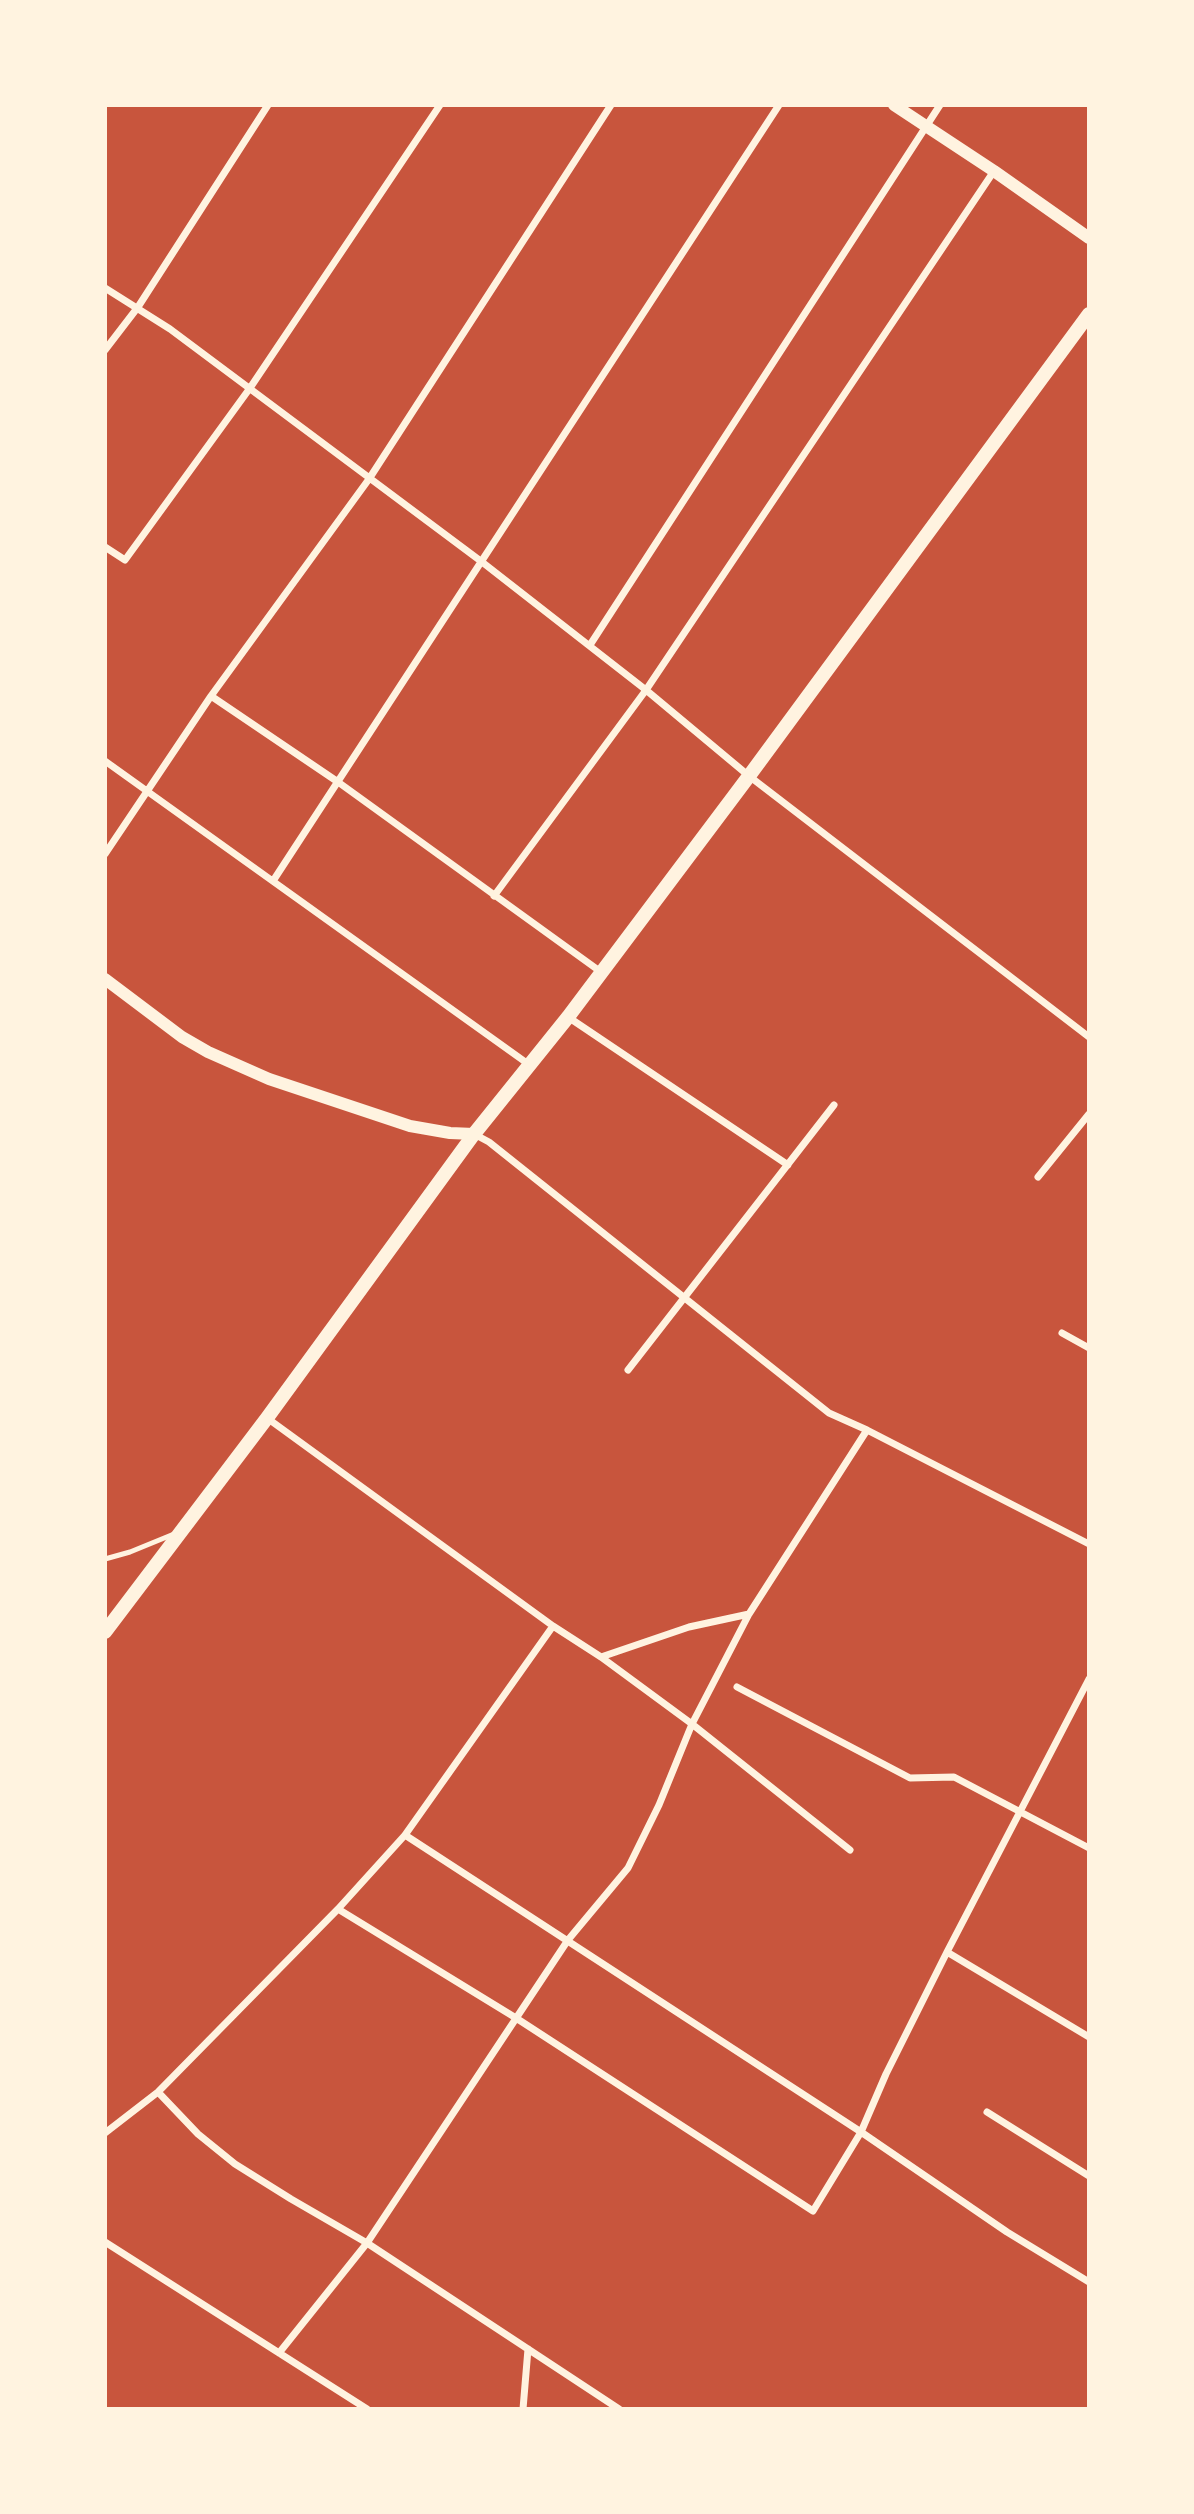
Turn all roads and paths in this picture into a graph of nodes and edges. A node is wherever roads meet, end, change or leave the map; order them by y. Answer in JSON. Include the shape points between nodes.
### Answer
{"nodes":[{"id":1,"x":268,"y":105,"type":"edge"},
{"id":2,"x":440,"y":105,"type":"edge"},
{"id":3,"x":611,"y":105,"type":"edge"},
{"id":4,"x":779,"y":105,"type":"edge"},
{"id":5,"x":894,"y":105,"type":"edge"},
{"id":6,"x":940,"y":105,"type":"edge"},
{"id":7,"x":926,"y":127,"type":"junction"},
{"id":8,"x":994,"y":171,"type":"junction"},
{"id":9,"x":1089,"y":238,"type":"edge"},
{"id":10,"x":105,"y":288,"type":"edge"},
{"id":11,"x":138,"y":307,"type":"junction"},
{"id":12,"x":1089,"y":314,"type":"edge"},
{"id":13,"x":105,"y":349,"type":"edge"},
{"id":14,"x":250,"y":388,"type":"junction"},
{"id":15,"x":369,"y":479,"type":"junction"},
{"id":16,"x":105,"y":547,"type":"edge"},
{"id":17,"x":482,"y":562,"type":"junction"},
{"id":18,"x":590,"y":645,"type":"junction"},
{"id":19,"x":646,"y":690,"type":"junction"},
{"id":20,"x":211,"y":696,"type":"junction"},
{"id":21,"x":105,"y":761,"type":"edge"},
{"id":22,"x":749,"y":776,"type":"junction"},
{"id":23,"x":338,"y":782,"type":"junction"},
{"id":24,"x":146,"y":792,"type":"junction"},
{"id":25,"x":105,"y":855,"type":"edge"},
{"id":26,"x":273,"y":881,"type":"junction"},
{"id":27,"x":494,"y":896,"type":"junction"},
{"id":28,"x":601,"y":972,"type":"junction"},
{"id":29,"x":105,"y":979,"type":"edge"},
{"id":30,"x":568,"y":1017,"type":"junction"},
{"id":31,"x":1089,"y":1037,"type":"edge"},
{"id":32,"x":531,"y":1066,"type":"junction"},
{"id":33,"x":834,"y":1105,"type":"dead end"},
{"id":34,"x":1089,"y":1114,"type":"edge"},
{"id":35,"x":474,"y":1134,"type":"junction"},
{"id":36,"x":788,"y":1165,"type":"junction"},
{"id":37,"x":1038,"y":1177,"type":"dead end"},
{"id":38,"x":685,"y":1297,"type":"junction"},
{"id":39,"x":1062,"y":1333,"type":"dead end"},
{"id":40,"x":1089,"y":1348,"type":"edge"},
{"id":41,"x":628,"y":1370,"type":"dead end"},
{"id":42,"x":267,"y":1418,"type":"junction"},
{"id":43,"x":867,"y":1430,"type":"junction"},
{"id":44,"x":180,"y":1531,"type":"junction"},
{"id":45,"x":1089,"y":1544,"type":"edge"},
{"id":46,"x":105,"y":1559,"type":"edge"},
{"id":47,"x":749,"y":1614,"type":"junction"},
{"id":48,"x":553,"y":1626,"type":"junction"},
{"id":49,"x":105,"y":1632,"type":"edge"},
{"id":50,"x":601,"y":1657,"type":"junction"},
{"id":51,"x":1089,"y":1679,"type":"edge"},
{"id":52,"x":737,"y":1687,"type":"dead end"},
{"id":53,"x":692,"y":1724,"type":"junction"},
{"id":54,"x":1019,"y":1811,"type":"junction"},
{"id":55,"x":405,"y":1835,"type":"junction"},
{"id":56,"x":1089,"y":1848,"type":"edge"},
{"id":57,"x":850,"y":1850,"type":"dead end"},
{"id":58,"x":338,"y":1909,"type":"junction"},
{"id":59,"x":568,"y":1940,"type":"junction"},
{"id":60,"x":947,"y":1952,"type":"junction"},
{"id":61,"x":516,"y":2018,"type":"junction"},
{"id":62,"x":1089,"y":2037,"type":"edge"},
{"id":63,"x":158,"y":2092,"type":"junction"},
{"id":64,"x":987,"y":2112,"type":"dead end"},
{"id":65,"x":860,"y":2132,"type":"junction"},
{"id":66,"x":105,"y":2133,"type":"edge"},
{"id":67,"x":1089,"y":2176,"type":"edge"},
{"id":68,"x":105,"y":2242,"type":"edge"},
{"id":69,"x":367,"y":2243,"type":"junction"},
{"id":70,"x":1089,"y":2282,"type":"edge"},
{"id":71,"x":528,"y":2349,"type":"junction"},
{"id":72,"x":279,"y":2353,"type":"junction"},
{"id":73,"x":367,"y":2409,"type":"edge"},
{"id":74,"x":523,"y":2409,"type":"edge"},
{"id":75,"x":619,"y":2409,"type":"edge"}],
"edges":[{"from":1,"to":11,"type":"street"},
{"from":2,"to":14,"type":"street"},
{"from":3,"to":15,"type":"street"},
{"from":4,"to":17,"type":"street"},
{"from":5,"to":7,"type":"street"},
{"from":6,"to":7,"type":"street"},
{"from":7,"to":8,"type":"street"},
{"from":7,"to":18,"type":"street"},
{"from":8,"to":9,"type":"street"},
{"from":8,"to":19,"type":"street"},
{"from":10,"to":11,"type":"street"},
{"from":11,"to":13,"type":"street"},
{"from":11,"to":14,"type":"street"},
{"from":12,"to":22,"type":"main road"},
{"from":14,"to":15,"type":"street"},
{"from":14,"to":16,"type":"street","via":[[125,560]]},
{"from":15,"to":17,"type":"street"},
{"from":15,"to":20,"type":"street"},
{"from":17,"to":18,"type":"street"},
{"from":17,"to":23,"type":"street"},
{"from":18,"to":19,"type":"street"},
{"from":19,"to":22,"type":"street"},
{"from":19,"to":27,"type":"street"},
{"from":20,"to":23,"type":"street"},
{"from":20,"to":24,"type":"street"},
{"from":21,"to":24,"type":"street"},
{"from":22,"to":28,"type":"main road"},
{"from":22,"to":31,"type":"street"},
{"from":23,"to":26,"type":"street"},
{"from":23,"to":27,"type":"street"},
{"from":24,"to":25,"type":"street"},
{"from":24,"to":26,"type":"street"},
{"from":26,"to":32,"type":"street"},
{"from":27,"to":28,"type":"street"},
{"from":28,"to":30,"type":"main road"},
{"from":29,"to":35,"type":"street","via":[[182,1037],[269,1079],[410,1126]]},
{"from":30,"to":32,"type":"main road"},
{"from":30,"to":36,"type":"street"},
{"from":32,"to":35,"type":"main road"},
{"from":33,"to":36,"type":"street"},
{"from":34,"to":37,"type":"street"},
{"from":35,"to":38,"type":"street"},
{"from":35,"to":42,"type":"main road"},
{"from":36,"to":38,"type":"street"},
{"from":38,"to":41,"type":"street"},
{"from":38,"to":43,"type":"street","via":[[829,1413]]},
{"from":39,"to":40,"type":"street"},
{"from":42,"to":44,"type":"main road"},
{"from":42,"to":48,"type":"street"},
{"from":43,"to":45,"type":"street"},
{"from":43,"to":47,"type":"street"},
{"from":44,"to":46,"type":"lane"},
{"from":44,"to":49,"type":"main road"},
{"from":47,"to":50,"type":"street","via":[[689,1627]]},
{"from":47,"to":53,"type":"street"},
{"from":48,"to":50,"type":"street"},
{"from":48,"to":55,"type":"street"},
{"from":50,"to":53,"type":"street"},
{"from":51,"to":54,"type":"street"},
{"from":52,"to":54,"type":"street","via":[[910,1778],[954,1777]]},
{"from":53,"to":57,"type":"street"},
{"from":53,"to":59,"type":"street","via":[[628,1868]]},
{"from":54,"to":56,"type":"street"},
{"from":54,"to":60,"type":"street"},
{"from":55,"to":58,"type":"street"},
{"from":55,"to":59,"type":"street"},
{"from":58,"to":61,"type":"street"},
{"from":58,"to":63,"type":"street"},
{"from":59,"to":61,"type":"street"},
{"from":59,"to":65,"type":"street"},
{"from":60,"to":62,"type":"street"},
{"from":60,"to":65,"type":"street"},
{"from":61,"to":65,"type":"street","via":[[813,2211]]},
{"from":61,"to":69,"type":"street"},
{"from":63,"to":66,"type":"street"},
{"from":63,"to":69,"type":"street","via":[[198,2134],[236,2164]]},
{"from":64,"to":67,"type":"street"},
{"from":65,"to":70,"type":"street"},
{"from":68,"to":72,"type":"street"},
{"from":69,"to":71,"type":"street"},
{"from":69,"to":72,"type":"street"},
{"from":71,"to":74,"type":"street"},
{"from":71,"to":75,"type":"street"},
{"from":72,"to":73,"type":"street"}]}
